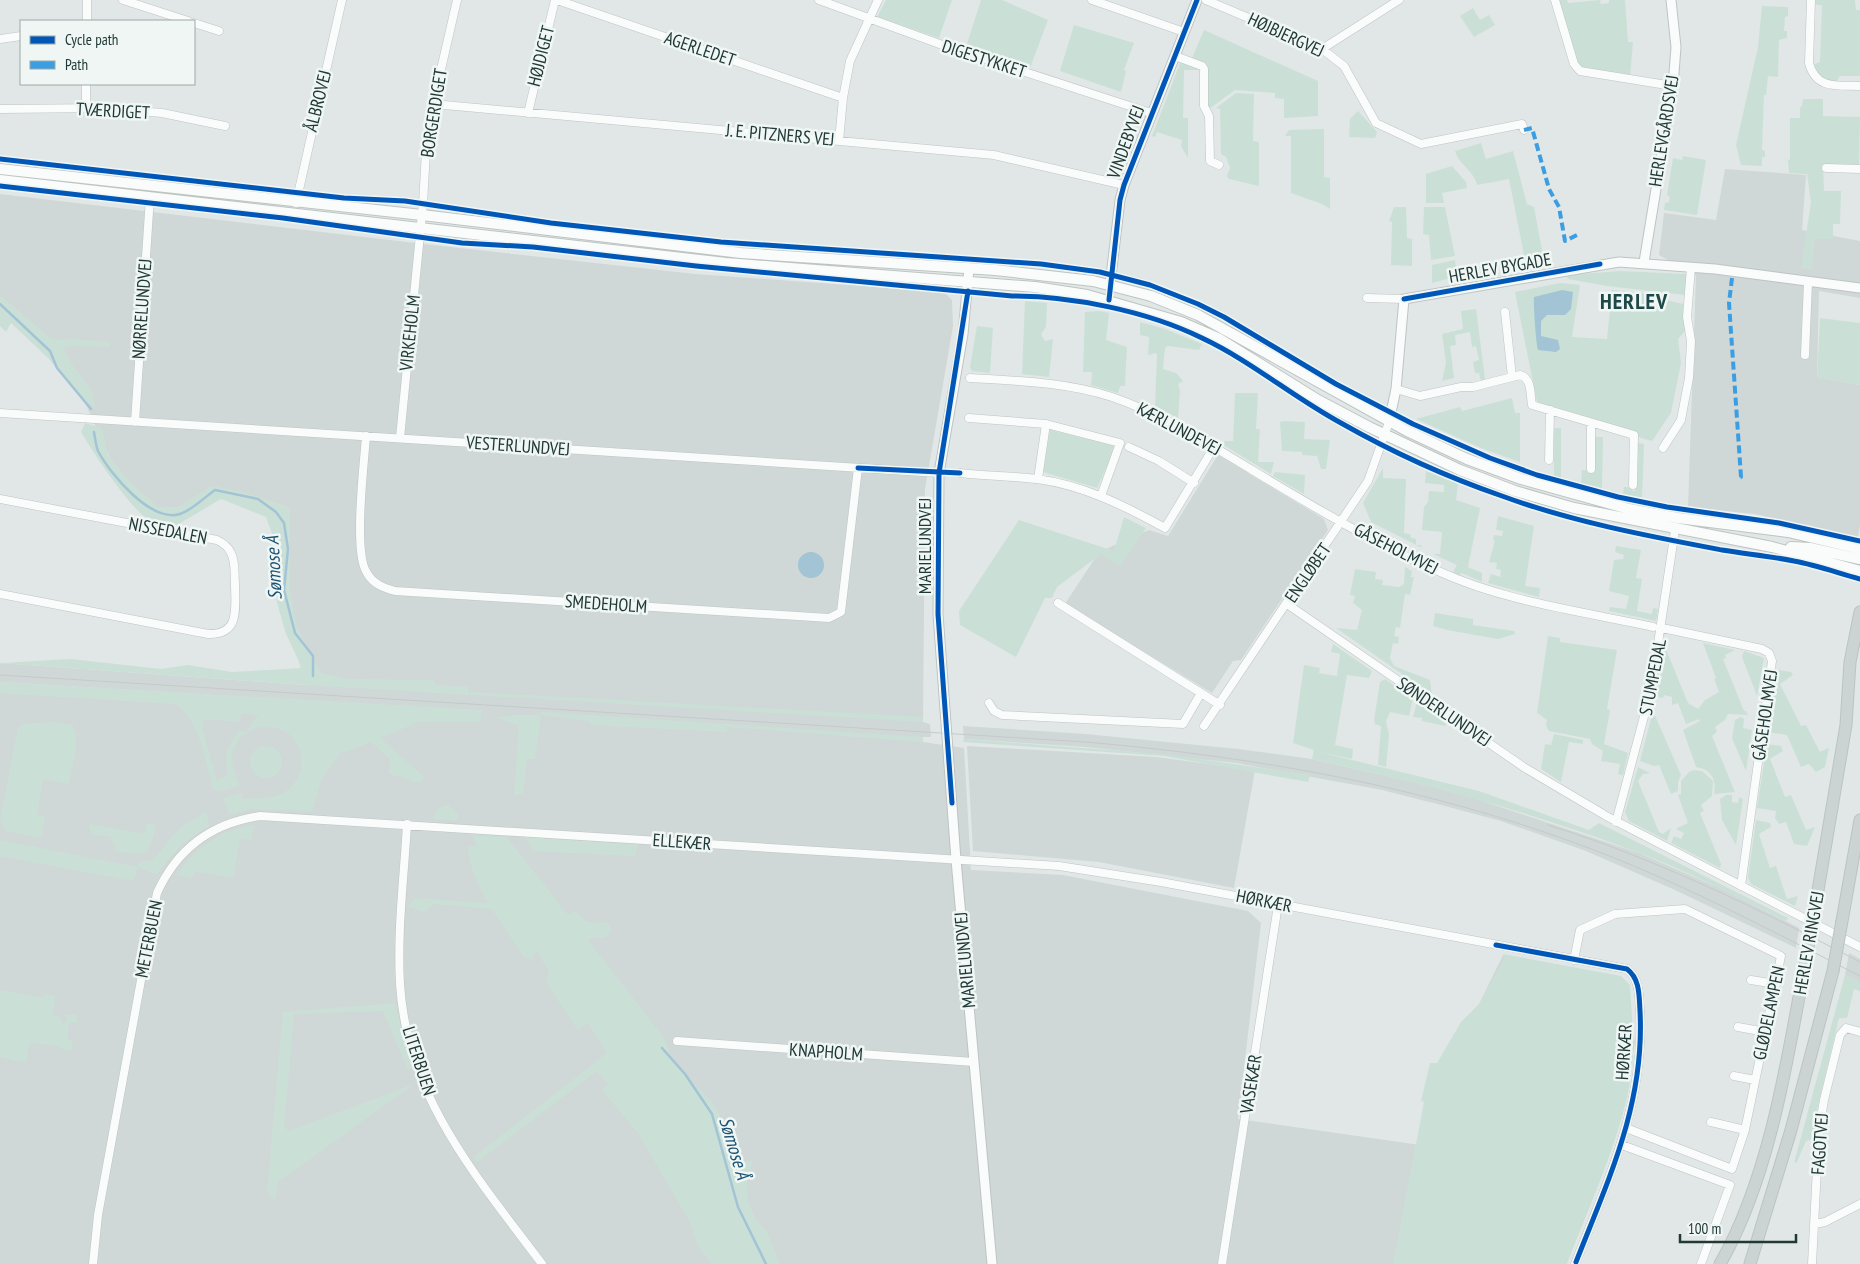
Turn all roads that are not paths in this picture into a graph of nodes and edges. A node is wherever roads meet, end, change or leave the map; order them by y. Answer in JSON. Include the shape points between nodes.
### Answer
{"nodes":[{"id":1,"x":87,"y":0,"type":"edge"},
{"id":2,"x":123,"y":0,"type":"edge"},
{"id":3,"x":342,"y":0,"type":"edge"},
{"id":4,"x":457,"y":0,"type":"edge"},
{"id":5,"x":556,"y":0,"type":"edge"},
{"id":6,"x":819,"y":0,"type":"edge"},
{"id":7,"x":878,"y":0,"type":"edge"},
{"id":8,"x":1092,"y":0,"type":"edge"},
{"id":9,"x":1197,"y":0,"type":"edge"},
{"id":10,"x":1206,"y":0,"type":"edge"},
{"id":11,"x":1399,"y":0,"type":"edge"},
{"id":12,"x":1555,"y":0,"type":"edge"},
{"id":13,"x":1671,"y":0,"type":"edge"},
{"id":14,"x":1811,"y":0,"type":"edge"},
{"id":15,"x":868,"y":19,"type":"junction"},
{"id":16,"x":86,"y":20,"type":"edge"},
{"id":17,"x":185,"y":20,"type":"edge"},
{"id":18,"x":195,"y":23,"type":"edge"},
{"id":19,"x":219,"y":31,"type":"dead end"},
{"id":20,"x":1184,"y":32,"type":"junction"},
{"id":21,"x":20,"y":36,"type":"edge"},
{"id":22,"x":0,"y":38,"type":"edge"},
{"id":23,"x":1322,"y":49,"type":"junction"},
{"id":24,"x":1174,"y":56,"type":"junction"},
{"id":25,"x":86,"y":85,"type":"edge"},
{"id":26,"x":1673,"y":86,"type":"junction"},
{"id":27,"x":1860,"y":86,"type":"edge"},
{"id":28,"x":842,"y":98,"type":"junction"},
{"id":29,"x":433,"y":104,"type":"junction"},
{"id":30,"x":86,"y":108,"type":"junction"},
{"id":31,"x":0,"y":109,"type":"edge"},
{"id":32,"x":528,"y":113,"type":"junction"},
{"id":33,"x":1151,"y":113,"type":"junction"},
{"id":34,"x":225,"y":126,"type":"dead end"},
{"id":35,"x":1524,"y":130,"type":"dead end"},
{"id":36,"x":839,"y":140,"type":"junction"},
{"id":37,"x":1219,"y":165,"type":"dead end"},
{"id":38,"x":1826,"y":168,"type":"dead end"},
{"id":39,"x":0,"y":169,"type":"edge"},
{"id":40,"x":1860,"y":169,"type":"edge"},
{"id":41,"x":0,"y":180,"type":"edge"},
{"id":42,"x":1124,"y":185,"type":"junction"},
{"id":43,"x":150,"y":196,"type":"junction"},
{"id":44,"x":296,"y":203,"type":"junction"},
{"id":45,"x":422,"y":215,"type":"junction"},
{"id":46,"x":420,"y":228,"type":"junction"},
{"id":47,"x":1644,"y":262,"type":"junction"},
{"id":48,"x":1691,"y":267,"type":"junction"},
{"id":49,"x":969,"y":268,"type":"junction"},
{"id":50,"x":1808,"y":282,"type":"junction"},
{"id":51,"x":968,"y":283,"type":"junction"},
{"id":52,"x":1110,"y":285,"type":"junction"},
{"id":53,"x":1860,"y":288,"type":"edge"},
{"id":54,"x":1367,"y":298,"type":"dead end"},
{"id":55,"x":1404,"y":299,"type":"junction"},
{"id":56,"x":1109,"y":300,"type":"junction"},
{"id":57,"x":1505,"y":312,"type":"dead end"},
{"id":58,"x":1805,"y":355,"type":"dead end"},
{"id":59,"x":1512,"y":377,"type":"junction"},
{"id":60,"x":970,"y":378,"type":"dead end"},
{"id":61,"x":1396,"y":390,"type":"junction"},
{"id":62,"x":1550,"y":410,"type":"junction"},
{"id":63,"x":0,"y":413,"type":"edge"},
{"id":64,"x":969,"y":418,"type":"dead end"},
{"id":65,"x":135,"y":422,"type":"junction"},
{"id":66,"x":1389,"y":422,"type":"junction"},
{"id":67,"x":1591,"y":423,"type":"junction"},
{"id":68,"x":1046,"y":424,"type":"junction"},
{"id":69,"x":1385,"y":435,"type":"junction"},
{"id":70,"x":366,"y":436,"type":"junction"},
{"id":71,"x":400,"y":438,"type":"junction"},
{"id":72,"x":1129,"y":446,"type":"dead end"},
{"id":73,"x":1214,"y":447,"type":"junction"},
{"id":74,"x":1663,"y":448,"type":"dead end"},
{"id":75,"x":1549,"y":460,"type":"dead end"},
{"id":76,"x":858,"y":468,"type":"junction"},
{"id":77,"x":1591,"y":469,"type":"dead end"},
{"id":78,"x":939,"y":473,"type":"junction"},
{"id":79,"x":960,"y":474,"type":"dead end"},
{"id":80,"x":1038,"y":479,"type":"junction"},
{"id":81,"x":1194,"y":483,"type":"junction"},
{"id":82,"x":1632,"y":485,"type":"dead end"},
{"id":83,"x":1101,"y":496,"type":"junction"},
{"id":84,"x":0,"y":499,"type":"edge"},
{"id":85,"x":1343,"y":522,"type":"junction"},
{"id":86,"x":1675,"y":530,"type":"junction"},
{"id":87,"x":1772,"y":547,"type":"junction"},
{"id":88,"x":1860,"y":548,"type":"edge"},
{"id":89,"x":1860,"y":559,"type":"edge"},
{"id":90,"x":1860,"y":570,"type":"edge"},
{"id":91,"x":0,"y":594,"type":"edge"},
{"id":92,"x":1058,"y":603,"type":"dead end"},
{"id":93,"x":1287,"y":604,"type":"junction"},
{"id":94,"x":1860,"y":612,"type":"edge"},
{"id":95,"x":1653,"y":626,"type":"dead end"},
{"id":96,"x":1662,"y":628,"type":"junction"},
{"id":97,"x":1201,"y":693,"type":"junction"},
{"id":98,"x":989,"y":703,"type":"dead end"},
{"id":99,"x":1220,"y":705,"type":"junction"},
{"id":100,"x":1204,"y":726,"type":"dead end"},
{"id":101,"x":1860,"y":820,"type":"edge"},
{"id":102,"x":1616,"y":822,"type":"junction"},
{"id":103,"x":407,"y":824,"type":"junction"},
{"id":104,"x":956,"y":860,"type":"junction"},
{"id":105,"x":1741,"y":886,"type":"junction"},
{"id":106,"x":1278,"y":904,"type":"junction"},
{"id":107,"x":1860,"y":947,"type":"edge"},
{"id":108,"x":1574,"y":960,"type":"junction"},
{"id":109,"x":1751,"y":980,"type":"dead end"},
{"id":110,"x":1776,"y":984,"type":"junction"},
{"id":111,"x":1738,"y":1027,"type":"dead end"},
{"id":112,"x":1766,"y":1032,"type":"junction"},
{"id":113,"x":1860,"y":1032,"type":"edge"},
{"id":114,"x":677,"y":1041,"type":"dead end"},
{"id":115,"x":974,"y":1062,"type":"junction"},
{"id":116,"x":1734,"y":1076,"type":"dead end"},
{"id":117,"x":1755,"y":1080,"type":"junction"},
{"id":118,"x":1711,"y":1122,"type":"dead end"},
{"id":119,"x":1626,"y":1128,"type":"junction"},
{"id":120,"x":1745,"y":1130,"type":"junction"},
{"id":121,"x":1622,"y":1145,"type":"junction"},
{"id":122,"x":1860,"y":1204,"type":"edge"},
{"id":123,"x":1815,"y":1224,"type":"junction"},
{"id":124,"x":93,"y":1264,"type":"edge"},
{"id":125,"x":542,"y":1264,"type":"edge"},
{"id":126,"x":992,"y":1264,"type":"edge"},
{"id":127,"x":1222,"y":1264,"type":"edge"},
{"id":128,"x":1575,"y":1264,"type":"edge"},
{"id":129,"x":1701,"y":1264,"type":"edge"},
{"id":130,"x":1720,"y":1264,"type":"edge"},
{"id":131,"x":1750,"y":1264,"type":"edge"},
{"id":132,"x":1812,"y":1264,"type":"edge"}],
"edges":[{"from":1,"to":16,"type":"street"},
{"from":2,"to":17,"type":"street"},
{"from":3,"to":44,"type":"street","name":"ÅLBROVEJ"},
{"from":4,"to":29,"type":"street","name":"BORGERDIGET"},
{"from":5,"to":28,"type":"street","name":"AGERLEDET"},
{"from":5,"to":32,"type":"street","name":"HØJDIGET"},
{"from":6,"to":15,"type":"street","name":"DIGESTYKKET"},
{"from":7,"to":15,"type":"street"},
{"from":8,"to":20,"type":"street"},
{"from":9,"to":20,"type":"street","name":"VINDEBYVEJ"},
{"from":10,"to":23,"type":"street","name":"HØJBJERGVEJ"},
{"from":11,"to":23,"type":"street"},
{"from":12,"to":26,"type":"street","via":[[1574,64],[1580,71]]},
{"from":13,"to":26,"type":"street","name":"HERLEVGÅRDSVEJ","via":[[1676,47]]},
{"from":14,"to":27,"type":"street","via":[[1811,72],[1828,86]]},
{"from":15,"to":28,"type":"street","via":[[850,61]]},
{"from":15,"to":33,"type":"street","name":"DIGESTYKKET"},
{"from":18,"to":19,"type":"street"},
{"from":20,"to":24,"type":"street","name":"VINDEBYVEJ"},
{"from":21,"to":22,"type":"street"},
{"from":23,"to":35,"type":"street","name":"HØJBJERGVEJ","via":[[1344,66],[1376,123],[1421,144],[1522,124]]},
{"from":24,"to":33,"type":"street","name":"VINDEBYVEJ"},
{"from":24,"to":37,"type":"street","via":[[1204,69],[1210,162]]},
{"from":25,"to":30,"type":"street"},
{"from":26,"to":47,"type":"street","name":"HERLEVGÅRDSVEJ"},
{"from":28,"to":36,"type":"street"},
{"from":29,"to":32,"type":"street","name":"J. E. PITZNERS VEJ"},
{"from":29,"to":45,"type":"street","name":"BORGERDIGET"},
{"from":30,"to":31,"type":"street","name":"TVÆRDIGET"},
{"from":30,"to":34,"type":"street","name":"TVÆRDIGET","via":[[162,114]]},
{"from":32,"to":36,"type":"street","name":"J. E. PITZNERS VEJ"},
{"from":33,"to":42,"type":"street","name":"VINDEBYVEJ"},
{"from":36,"to":42,"type":"street","name":"J. E. PITZNERS VEJ","via":[[994,155]]},
{"from":38,"to":40,"type":"street"},
{"from":39,"to":44,"type":"main road"},
{"from":41,"to":43,"type":"main road"},
{"from":42,"to":52,"type":"street","name":"VINDEBYVEJ"},
{"from":43,"to":46,"type":"main road"},
{"from":43,"to":65,"type":"street","name":"NØRRELUNDVEJ"},
{"from":44,"to":45,"type":"main road"},
{"from":45,"to":46,"type":"street","name":"BORGERDIGET"},
{"from":45,"to":49,"type":"main road","via":[[741,253]]},
{"from":46,"to":51,"type":"main road","via":[[726,263]]},
{"from":46,"to":71,"type":"street","name":"VIRKEHOLM"},
{"from":47,"to":48,"type":"street","name":"HERLEV BYGADE"},
{"from":47,"to":55,"type":"street","name":"HERLEV BYGADE","via":[[1587,266]]},
{"from":48,"to":50,"type":"street","name":"HERLEV BYGADE"},
{"from":48,"to":74,"type":"street","via":[[1687,317],[1691,341],[1689,378],[1681,420]]},
{"from":49,"to":51,"type":"street","name":"MARIELUNDVEJ"},
{"from":49,"to":52,"type":"main road"},
{"from":50,"to":53,"type":"street","name":"HERLEV BYGADE"},
{"from":50,"to":58,"type":"street"},
{"from":51,"to":56,"type":"main road","via":[[1035,287]]},
{"from":51,"to":78,"type":"street","name":"MARIELUNDVEJ","via":[[963,334]]},
{"from":52,"to":56,"type":"street","name":"VINDEBYVEJ"},
{"from":52,"to":66,"type":"main road","via":[[1151,296],[1227,329]]},
{"from":54,"to":55,"type":"street","name":"HERLEV BYGADE"},
{"from":55,"to":61,"type":"street"},
{"from":56,"to":69,"type":"main road","via":[[1181,322],[1218,338],[1318,400]]},
{"from":57,"to":59,"type":"street"},
{"from":59,"to":61,"type":"street","via":[[1420,396]]},
{"from":59,"to":62,"type":"street","via":[[1526,376],[1532,405]]},
{"from":60,"to":73,"type":"street","name":"KÆRLUNDEVEJ","via":[[1051,384],[1093,392],[1161,416]]},
{"from":61,"to":66,"type":"street"},
{"from":62,"to":67,"type":"street"},
{"from":62,"to":75,"type":"street"},
{"from":63,"to":65,"type":"street","name":"VESTERLUNDVEJ"},
{"from":64,"to":68,"type":"street"},
{"from":65,"to":70,"type":"street","name":"VESTERLUNDVEJ"},
{"from":66,"to":69,"type":"street"},
{"from":66,"to":88,"type":"main road","via":[[1468,459],[1579,496],[1678,518],[1788,532]]},
{"from":67,"to":77,"type":"street"},
{"from":67,"to":82,"type":"street","via":[[1634,435]]},
{"from":68,"to":80,"type":"street"},
{"from":68,"to":83,"type":"street","via":[[1120,443]]},
{"from":69,"to":85,"type":"street","name":"ENGLØBET","via":[[1368,482]]},
{"from":69,"to":86,"type":"main road","via":[[1460,470],[1515,490],[1574,508]]},
{"from":70,"to":71,"type":"street","name":"VESTERLUNDVEJ"},
{"from":70,"to":76,"type":"street","name":"SMEDEHOLM","via":[[360,552],[367,574],[384,588],[396,591],[829,618],[842,612]]},
{"from":71,"to":76,"type":"street","name":"VESTERLUNDVEJ"},
{"from":72,"to":81,"type":"street"},
{"from":73,"to":81,"type":"street"},
{"from":73,"to":85,"type":"street","name":"KÆRLUNDEVEJ"},
{"from":76,"to":78,"type":"street","name":"VESTERLUNDVEJ"},
{"from":78,"to":104,"type":"street","name":"MARIELUNDVEJ","via":[[938,623]]},
{"from":79,"to":80,"type":"street"},
{"from":80,"to":83,"type":"street"},
{"from":81,"to":83,"type":"street","via":[[1165,528]]},
{"from":84,"to":91,"type":"street","name":"NISSEDALEN","via":[[217,540],[231,551],[234,559],[236,611],[230,627],[224,632],[208,634]]},
{"from":85,"to":93,"type":"street","name":"ENGLØBET"},
{"from":85,"to":95,"type":"street","name":"GÅSEHOLMVEJ","via":[[1437,571],[1472,585],[1519,599]]},
{"from":86,"to":87,"type":"main road"},
{"from":86,"to":96,"type":"street","name":"STUMPEDAL"},
{"from":87,"to":89,"type":"main road","via":[[1810,548]]},
{"from":87,"to":90,"type":"main road"},
{"from":92,"to":97,"type":"street"},
{"from":93,"to":99,"type":"street","name":"ENGLØBET"},
{"from":93,"to":102,"type":"street","name":"SØNDERLUNDVEJ","via":[[1525,768]]},
{"from":94,"to":130,"type":"main road","name":"HERLEV RINGVEJ","bridge":true,"via":[[1850,662],[1846,725],[1786,1068],[1773,1124],[1738,1234]]},
{"from":96,"to":102,"type":"street","name":"STUMPEDAL","via":[[1646,716]]},
{"from":96,"to":105,"type":"street","name":"GÅSEHOLMVEJ","via":[[1762,649],[1769,653],[1772,661]]},
{"from":97,"to":98,"type":"street","via":[[1183,724],[1002,715]]},
{"from":97,"to":99,"type":"street"},
{"from":99,"to":100,"type":"street","name":"ENGLØBET"},
{"from":101,"to":131,"type":"main road","name":"HERLEV RINGVEJ","bridge":true,"via":[[1833,971],[1791,1130]]},
{"from":102,"to":105,"type":"street","name":"SØNDERLUNDVEJ"},
{"from":103,"to":104,"type":"street","name":"ELLEKÆR"},
{"from":103,"to":124,"type":"street","name":"METERBUEN","via":[[278,816],[240,819],[208,833],[188,848],[172,867],[158,893],[100,1208]]},
{"from":103,"to":125,"type":"street","name":"LITERBUEN","via":[[399,957],[405,1020],[413,1054],[442,1125]]},
{"from":104,"to":106,"type":"street","name":"HØRKÆR","via":[[1095,870]]},
{"from":104,"to":115,"type":"street","name":"MARIELUNDVEJ"},
{"from":105,"to":107,"type":"street","name":"SØNDERLUNDVEJ"},
{"from":106,"to":108,"type":"street","name":"HØRKÆR"},
{"from":106,"to":127,"type":"street","name":"VASEKÆR"},
{"from":108,"to":110,"type":"street","name":"GLØDELAMPEN","via":[[1580,930],[1598,920],[1634,911],[1685,909],[1781,956]]},
{"from":108,"to":119,"type":"street","name":"HØRKÆR","via":[[1627,969],[1634,975],[1638,990],[1640,1051]]},
{"from":109,"to":110,"type":"street"},
{"from":110,"to":112,"type":"street","name":"GLØDELAMPEN"},
{"from":111,"to":112,"type":"street"},
{"from":112,"to":117,"type":"street","name":"GLØDELAMPEN"},
{"from":113,"to":123,"type":"street","name":"FAGOTVEJ","via":[[1846,1028],[1840,1034],[1824,1100],[1819,1130]]},
{"from":114,"to":115,"type":"street","name":"KNAPHOLM"},
{"from":115,"to":126,"type":"street","name":"MARIELUNDVEJ"},
{"from":116,"to":117,"type":"street"},
{"from":117,"to":120,"type":"street","name":"GLØDELAMPEN"},
{"from":118,"to":120,"type":"street"},
{"from":119,"to":120,"type":"street","name":"GLØDELAMPEN","via":[[1732,1169]]},
{"from":119,"to":121,"type":"street","name":"HØRKÆR"},
{"from":121,"to":128,"type":"street","name":"HØRKÆR"},
{"from":121,"to":129,"type":"street","via":[[1730,1185]]},
{"from":122,"to":123,"type":"street"},
{"from":123,"to":132,"type":"street","name":"FAGOTVEJ"}]}
